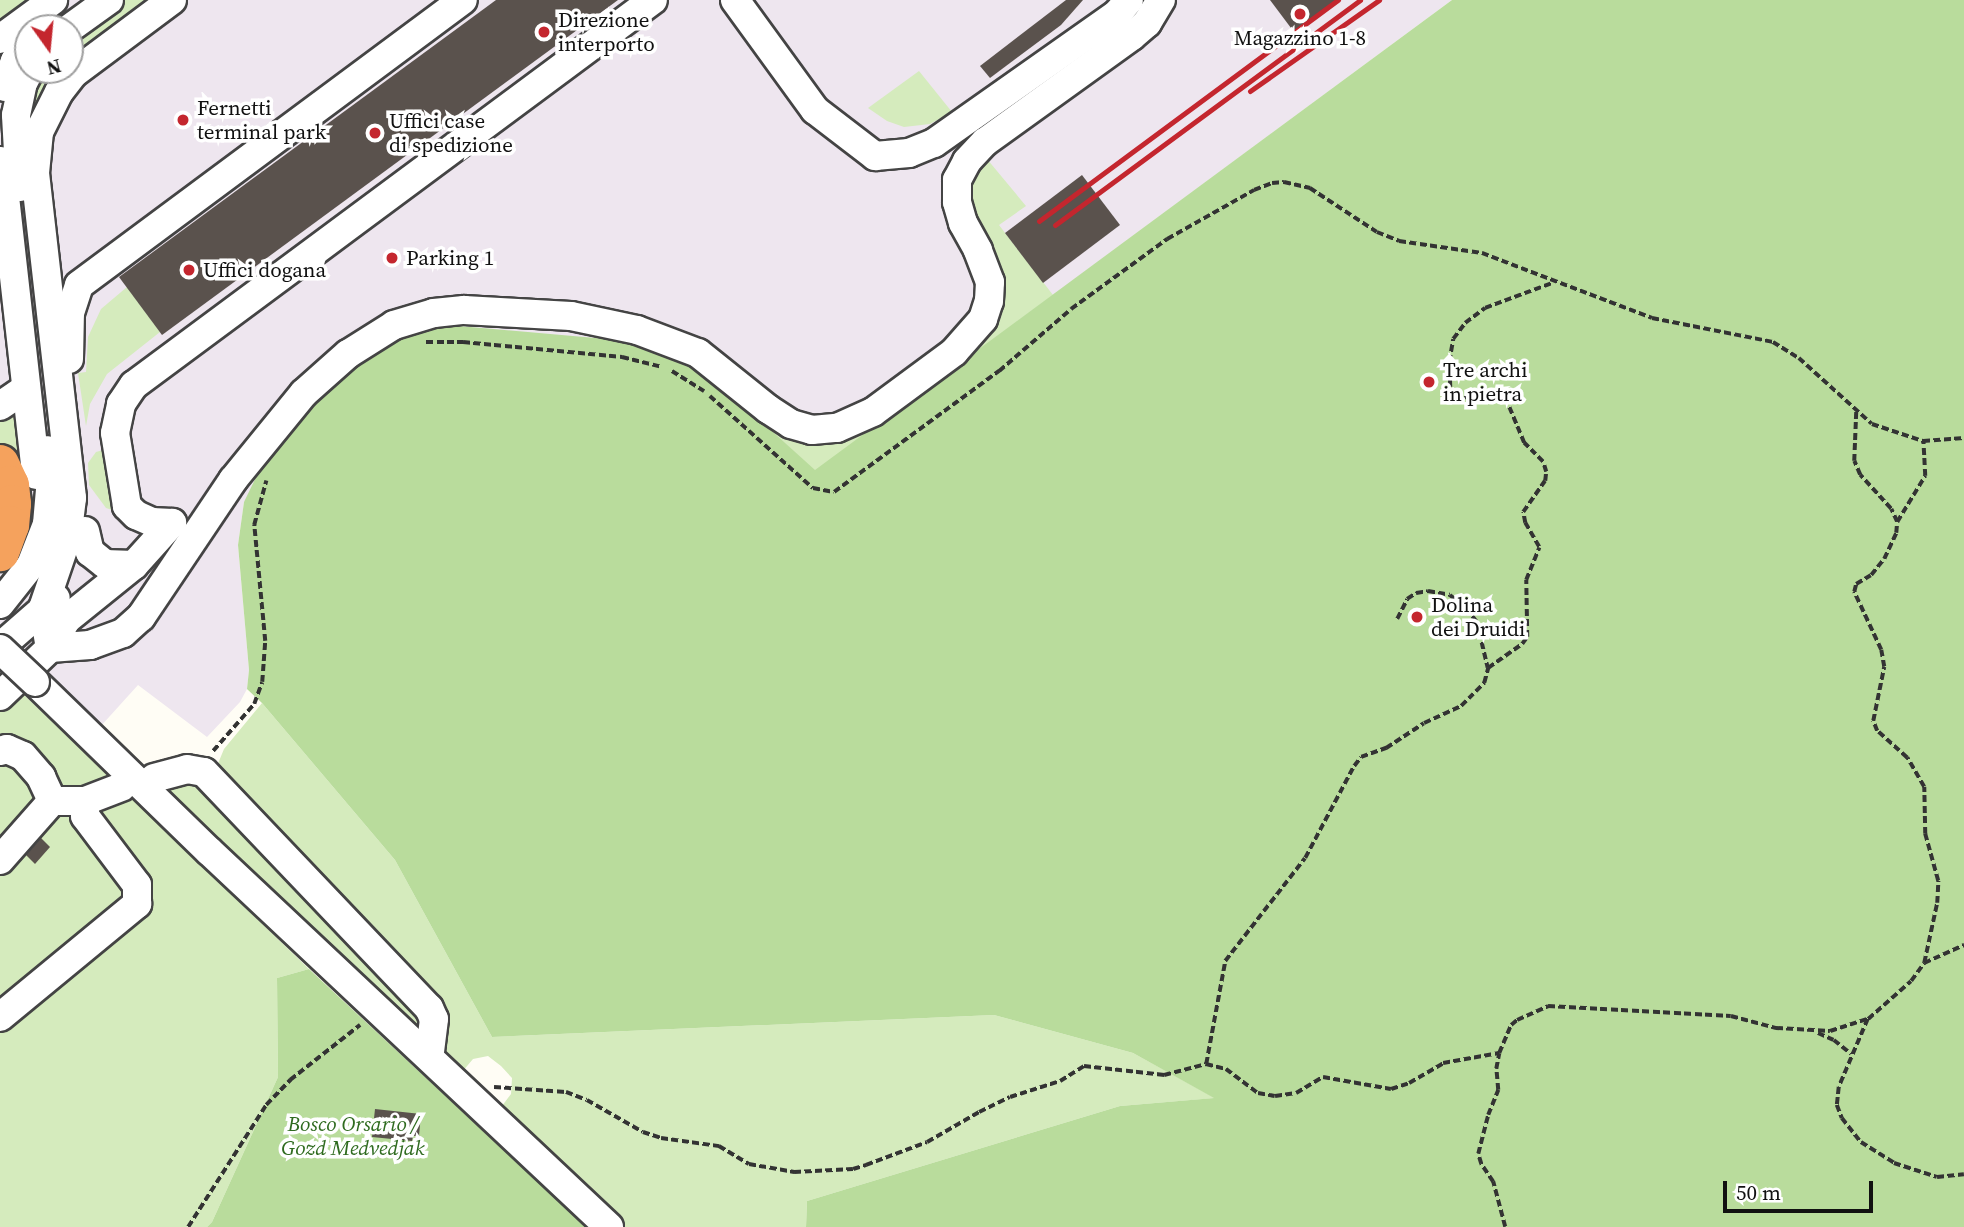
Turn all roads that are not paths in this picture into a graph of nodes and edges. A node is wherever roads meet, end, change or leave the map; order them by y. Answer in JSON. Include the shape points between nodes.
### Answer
{"nodes":[{"id":1,"x":53,"y":0,"type":"edge"},
{"id":2,"x":81,"y":0,"type":"edge"},
{"id":3,"x":109,"y":0,"type":"edge"},
{"id":4,"x":172,"y":0,"type":"edge"},
{"id":5,"x":463,"y":0,"type":"edge"},
{"id":6,"x":653,"y":0,"type":"edge"},
{"id":7,"x":734,"y":0,"type":"edge"},
{"id":8,"x":1129,"y":0,"type":"edge"},
{"id":9,"x":1161,"y":0,"type":"edge"},
{"id":10,"x":62,"y":14,"type":"edge"},
{"id":11,"x":84,"y":18,"type":"edge"},
{"id":12,"x":0,"y":39,"type":"edge"},
{"id":13,"x":14,"y":64,"type":"edge"},
{"id":14,"x":23,"y":84,"type":"edge"},
{"id":15,"x":0,"y":106,"type":"edge"},
{"id":16,"x":0,"y":152,"type":"edge"},
{"id":17,"x":25,"y":389,"type":"junction"},
{"id":18,"x":0,"y":406,"type":"edge"},
{"id":19,"x":0,"y":464,"type":"edge"},
{"id":20,"x":85,"y":531,"type":"junction"},
{"id":21,"x":0,"y":552,"type":"edge"},
{"id":22,"x":134,"y":565,"type":"junction"},
{"id":23,"x":0,"y":602,"type":"edge"},
{"id":24,"x":43,"y":608,"type":"junction"},
{"id":25,"x":0,"y":648,"type":"edge"},
{"id":26,"x":50,"y":648,"type":"junction"},
{"id":27,"x":0,"y":696,"type":"edge"},
{"id":28,"x":0,"y":751,"type":"edge"},
{"id":29,"x":154,"y":778,"type":"dead end"},
{"id":30,"x":121,"y":787,"type":"dead end"},
{"id":31,"x":52,"y":801,"type":"junction"},
{"id":32,"x":85,"y":801,"type":"junction"},
{"id":33,"x":0,"y":860,"type":"edge"},
{"id":34,"x":0,"y":1017,"type":"edge"},
{"id":35,"x":429,"y":1057,"type":"junction"},
{"id":36,"x":609,"y":1227,"type":"edge"}],
"edges":[{"from":1,"to":12,"type":"street"},
{"from":2,"to":10,"type":"street"},
{"from":3,"to":11,"type":"street"},
{"from":4,"to":24,"type":"street","via":[[74,73],[39,132],[35,173],[72,498],[67,538]]},
{"from":5,"to":20,"type":"street","via":[[79,285],[71,313],[69,368]]},
{"from":6,"to":22,"type":"street","via":[[134,385],[121,404],[114,433],[127,506],[152,522],[172,523]]},
{"from":7,"to":8,"type":"street","via":[[815,110],[875,156],[909,153],[934,143]]},
{"from":9,"to":26,"type":"street","via":[[1147,23],[1132,36],[985,142],[968,161],[957,180],[957,202],[990,282],[983,319],[954,352],[873,412],[837,428],[812,430],[791,424],[698,353],[637,330],[571,316],[464,310],[420,317],[394,325],[360,347],[304,393],[233,480],[141,617],[123,633],[90,645]]},
{"from":13,"to":15,"type":"street"},
{"from":14,"to":23,"type":"street","via":[[16,148],[50,504],[31,565]]},
{"from":16,"to":17,"type":"street"},
{"from":17,"to":18,"type":"street"},
{"from":17,"to":23,"type":"street","via":[[36,503],[27,544]]},
{"from":19,"to":21,"type":"highway","via":[[10,485],[12,504]]},
{"from":20,"to":22,"type":"street","via":[[90,552],[105,564]]},
{"from":20,"to":24,"type":"street","via":[[72,574],[60,594]]},
{"from":22,"to":26,"type":"street","via":[[67,620]]},
{"from":24,"to":25,"type":"street"},
{"from":24,"to":26,"type":"street"},
{"from":25,"to":35,"type":"street","bridge":true},
{"from":26,"to":27,"type":"street"},
{"from":28,"to":31,"type":"street","via":[[23,756],[41,777]]},
{"from":29,"to":35,"type":"street","via":[[187,769],[204,772],[429,1008],[434,1018]]},
{"from":30,"to":32,"type":"street"},
{"from":31,"to":32,"type":"street"},
{"from":31,"to":33,"type":"street"},
{"from":32,"to":34,"type":"street","via":[[85,816],[137,885],[137,904]]},
{"from":35,"to":36,"type":"street"}]}
